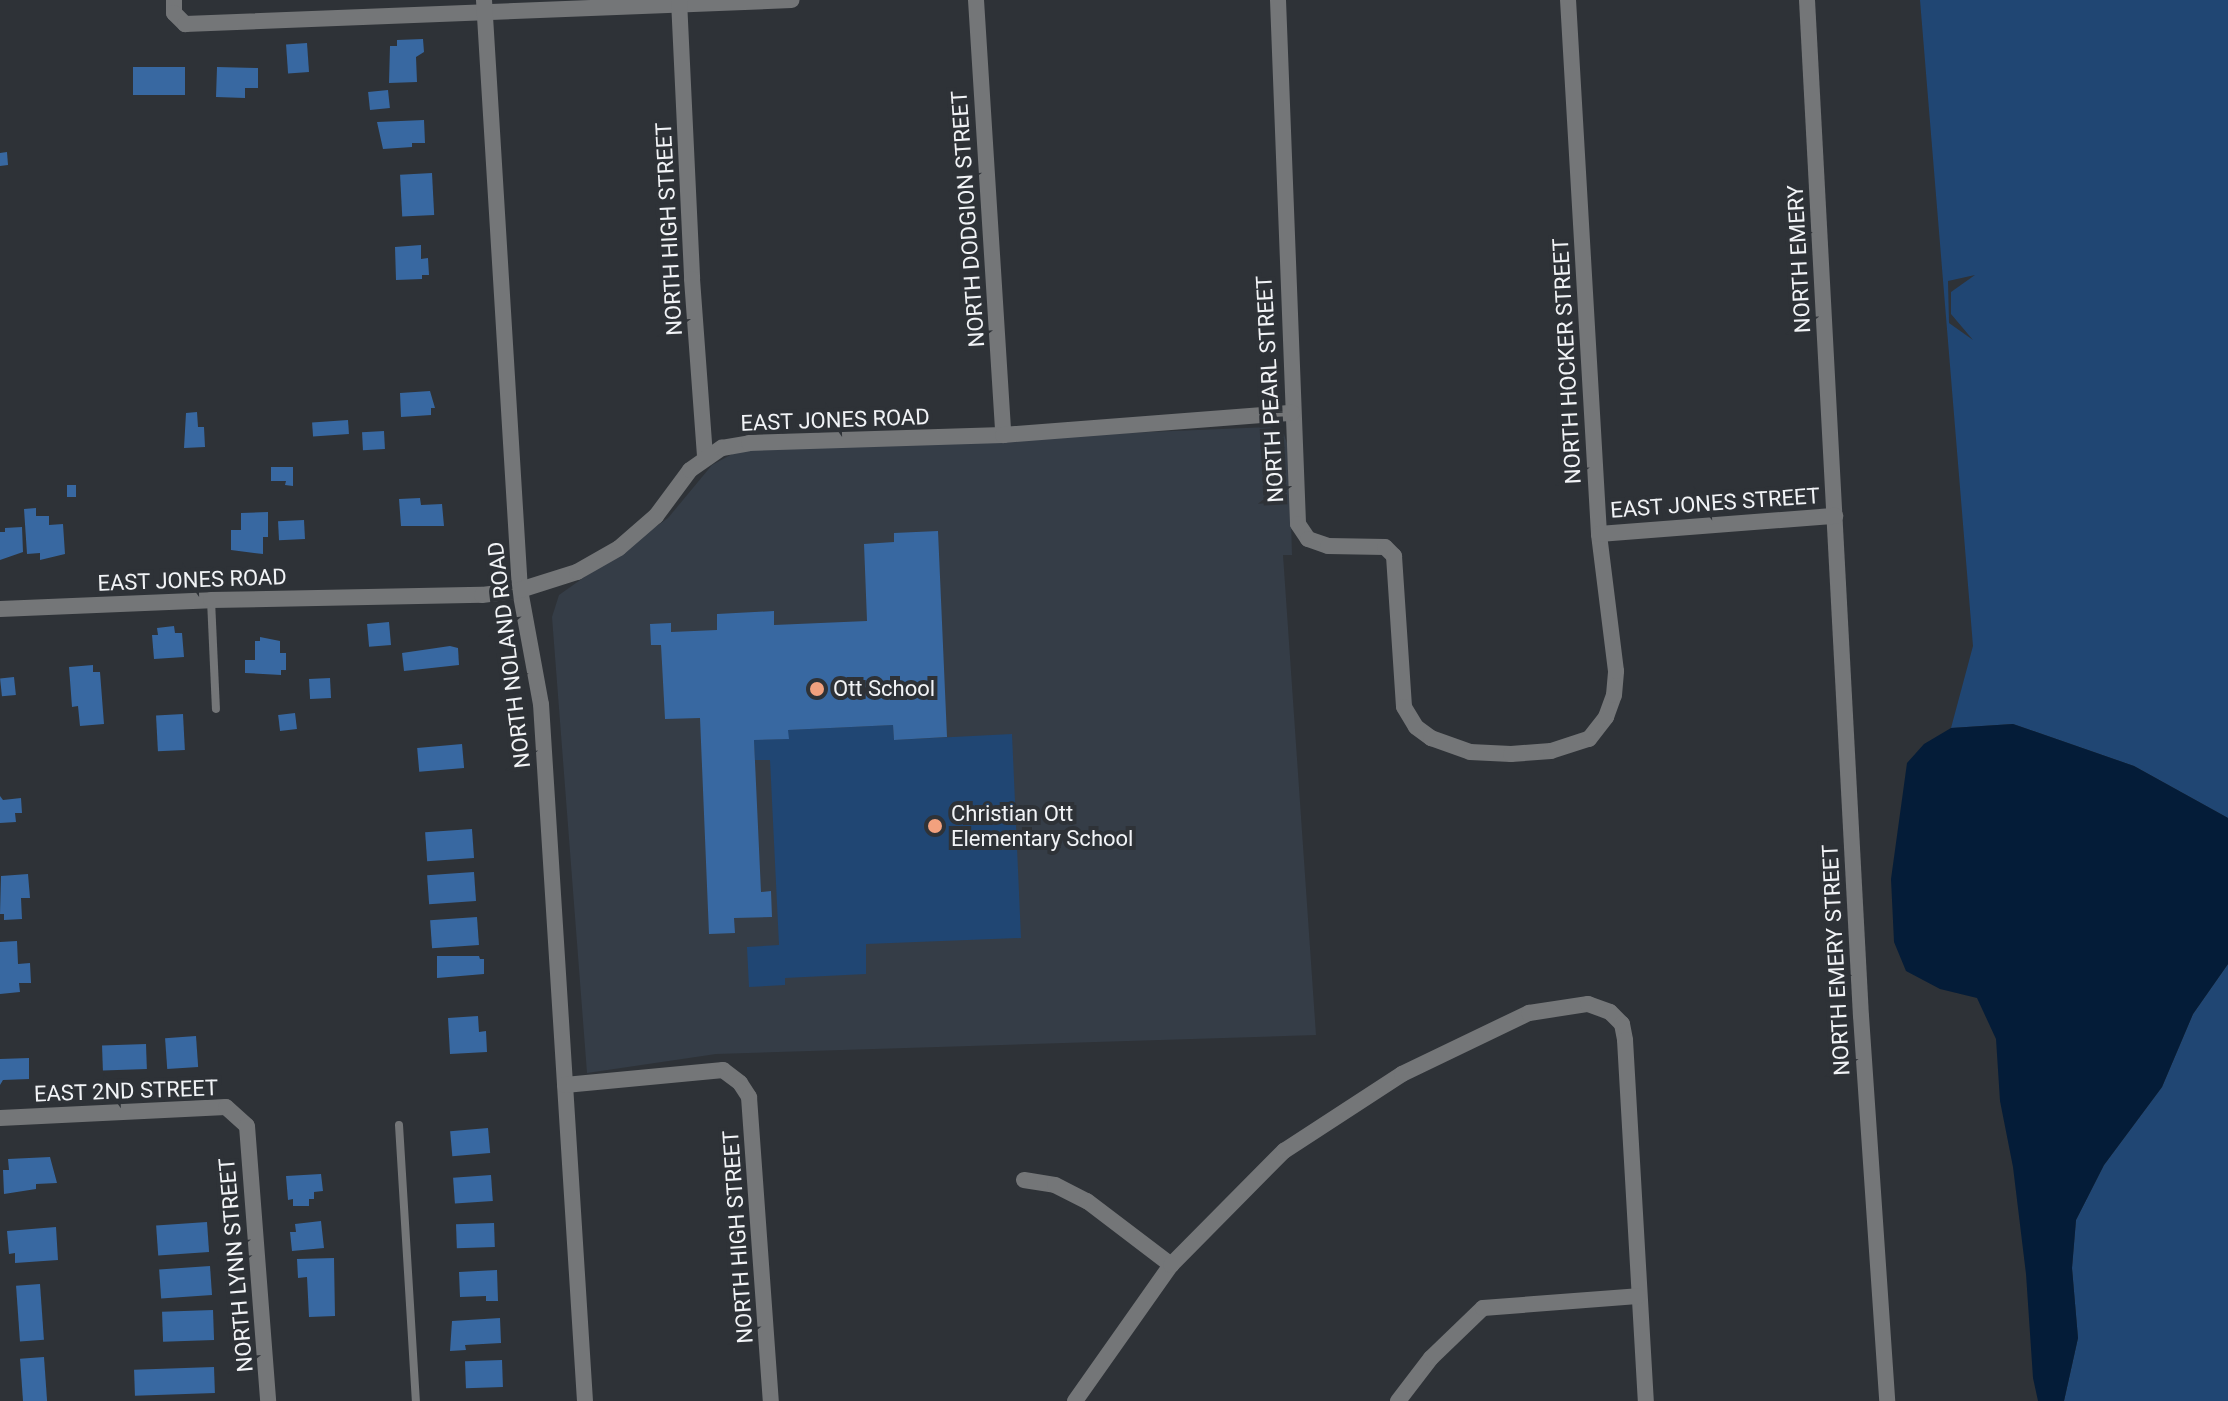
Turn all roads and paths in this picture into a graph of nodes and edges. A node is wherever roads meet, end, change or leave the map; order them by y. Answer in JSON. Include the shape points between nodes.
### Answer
{"nodes":[{"id":1,"x":174,"y":0,"type":"edge"},
{"id":2,"x":792,"y":0,"type":"edge"},
{"id":3,"x":976,"y":0,"type":"edge"},
{"id":4,"x":1278,"y":0,"type":"edge"},
{"id":5,"x":1568,"y":0,"type":"edge"},
{"id":6,"x":1807,"y":0,"type":"edge"},
{"id":7,"x":679,"y":3,"type":"edge"},
{"id":8,"x":485,"y":7,"type":"edge"},
{"id":9,"x":1292,"y":413,"type":"junction"},
{"id":10,"x":1003,"y":435,"type":"junction"},
{"id":11,"x":705,"y":456,"type":"junction"},
{"id":12,"x":1835,"y":516,"type":"junction"},
{"id":13,"x":1599,"y":534,"type":"junction"},
{"id":14,"x":520,"y":590,"type":"junction"},
{"id":15,"x":211,"y":600,"type":"junction"},
{"id":16,"x":0,"y":609,"type":"edge"},
{"id":17,"x":216,"y":709,"type":"dead end"},
{"id":18,"x":1606,"y":717,"type":"joint"},
{"id":19,"x":565,"y":1085,"type":"junction"},
{"id":20,"x":0,"y":1118,"type":"edge"},
{"id":21,"x":399,"y":1125,"type":"dead end"},
{"id":22,"x":247,"y":1126,"type":"joint"},
{"id":23,"x":1024,"y":1180,"type":"dead end"},
{"id":24,"x":1171,"y":1265,"type":"junction"},
{"id":25,"x":1638,"y":1296,"type":"junction"},
{"id":26,"x":268,"y":1401,"type":"edge"},
{"id":27,"x":416,"y":1401,"type":"edge"},
{"id":28,"x":585,"y":1401,"type":"edge"},
{"id":29,"x":771,"y":1401,"type":"edge"},
{"id":30,"x":1075,"y":1401,"type":"edge"},
{"id":31,"x":1398,"y":1401,"type":"edge"},
{"id":32,"x":1646,"y":1401,"type":"edge"},
{"id":33,"x":1887,"y":1401,"type":"edge"}],
"edges":[{"from":1,"to":8,"type":"street","via":[[174,13],[185,24]]},
{"from":2,"to":7,"type":"street"},
{"from":3,"to":10,"type":"street","name":"NORTH DODGION STREET"},
{"from":4,"to":9,"type":"street","name":"NORTH PEARL STREET"},
{"from":5,"to":13,"type":"street","name":"NORTH HOCKER STREET"},
{"from":6,"to":12,"type":"street","name":"NORTH EMERY"},
{"from":7,"to":8,"type":"street"},
{"from":7,"to":11,"type":"street","name":"NORTH HIGH STREET"},
{"from":8,"to":14,"type":"street","name":"NORTH NOLAND ROAD"},
{"from":9,"to":10,"type":"street","name":"EAST JONES ROAD"},
{"from":9,"to":18,"type":"street","name":"NORTH PEARL STREET","via":[[1298,524],[1308,539],[1328,546],[1385,547],[1394,556],[1404,707],[1416,727],[1470,752],[1511,754],[1551,751],[1589,739]]},
{"from":10,"to":11,"type":"street","name":"EAST JONES ROAD","via":[[749,443]]},
{"from":11,"to":14,"type":"street","name":"EAST JONES ROAD","via":[[656,516],[619,548],[577,572]]},
{"from":12,"to":13,"type":"street","name":"EAST JONES STREET"},
{"from":12,"to":33,"type":"street","name":"NORTH EMERY STREET"},
{"from":13,"to":18,"type":"street","name":"NORTH HOCKER STREET","via":[[1616,671]]},
{"from":14,"to":15,"type":"street","name":"EAST JONES ROAD"},
{"from":14,"to":19,"type":"street","name":"NORTH NOLAND ROAD","via":[[541,704]]},
{"from":15,"to":16,"type":"street","name":"EAST JONES ROAD"},
{"from":15,"to":17,"type":"lane"},
{"from":19,"to":28,"type":"street","name":"NORTH NOLAND ROAD"},
{"from":19,"to":29,"type":"street","name":"NORTH HIGH STREET","via":[[723,1070],[749,1097]]},
{"from":20,"to":22,"type":"street","name":"EAST 2ND STREET","via":[[226,1107]]},
{"from":21,"to":27,"type":"lane"},
{"from":22,"to":26,"type":"street","name":"NORTH LYNN STREET"},
{"from":23,"to":24,"type":"street","via":[[1055,1185],[1087,1201]]},
{"from":24,"to":25,"type":"street","via":[[1284,1151],[1402,1074],[1529,1013],[1588,1004],[1610,1012],[1622,1024],[1625,1040]]},
{"from":24,"to":30,"type":"street"},
{"from":25,"to":31,"type":"street","via":[[1483,1308],[1431,1358]]},
{"from":25,"to":32,"type":"street"}]}
